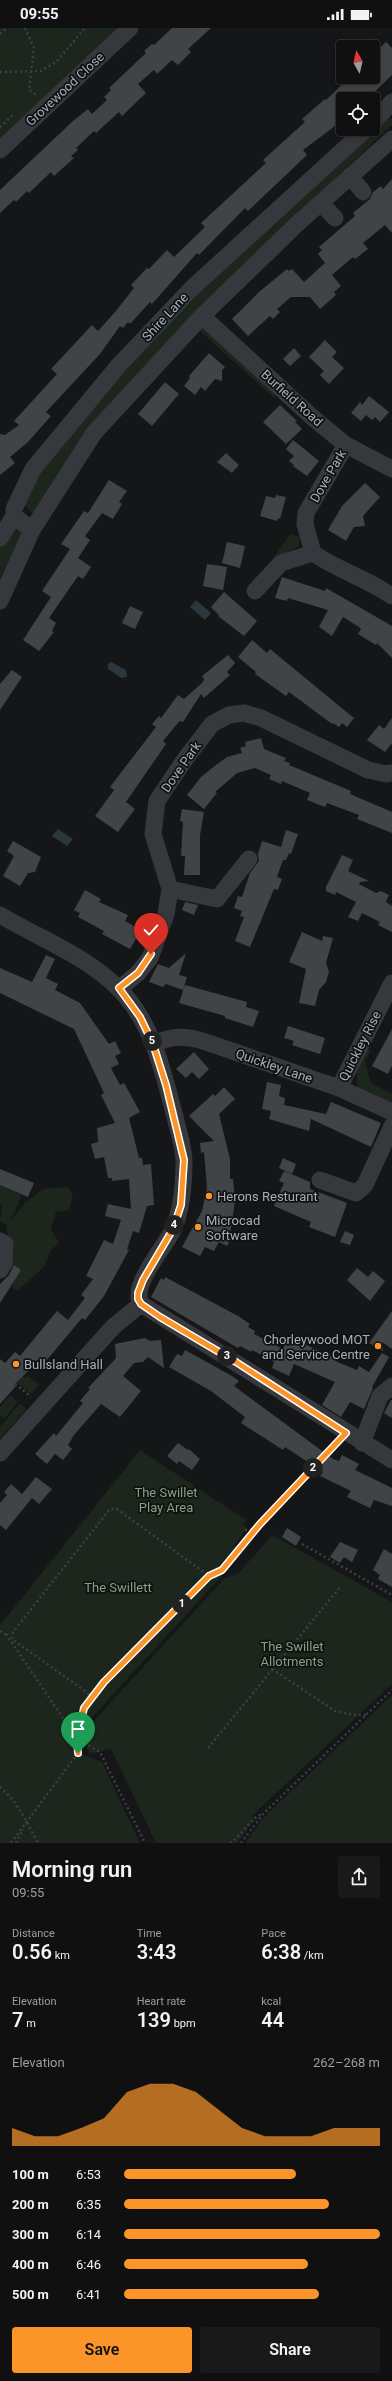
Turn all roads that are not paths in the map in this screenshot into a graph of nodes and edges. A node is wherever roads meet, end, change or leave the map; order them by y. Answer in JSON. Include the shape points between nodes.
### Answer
{"nodes":[{"id":1,"x":130,"y":28,"type":"edge"},
{"id":2,"x":391,"y":105,"type":"edge"},
{"id":3,"x":380,"y":115,"type":"edge"},
{"id":4,"x":358,"y":136,"type":"edge"},
{"id":5,"x":392,"y":139,"type":"edge"},
{"id":6,"x":0,"y":150,"type":"edge"},
{"id":7,"x":350,"y":176,"type":"junction"},
{"id":8,"x":363,"y":192,"type":"dead end"},
{"id":9,"x":321,"y":203,"type":"junction"},
{"id":10,"x":335,"y":218,"type":"dead end"},
{"id":11,"x":202,"y":316,"type":"junction"},
{"id":12,"x":346,"y":445,"type":"junction"},
{"id":13,"x":392,"y":469,"type":"edge"},
{"id":14,"x":14,"y":516,"type":"junction"},
{"id":15,"x":32,"y":530,"type":"junction"},
{"id":16,"x":0,"y":538,"type":"edge"},
{"id":17,"x":313,"y":553,"type":"junction"},
{"id":18,"x":255,"y":591,"type":"dead end"},
{"id":19,"x":392,"y":596,"type":"edge"},
{"id":20,"x":0,"y":601,"type":"edge"},
{"id":21,"x":392,"y":773,"type":"edge"},
{"id":22,"x":249,"y":859,"type":"dead end"},
{"id":23,"x":170,"y":889,"type":"junction"},
{"id":24,"x":0,"y":915,"type":"edge"},
{"id":25,"x":392,"y":983,"type":"edge"},
{"id":26,"x":119,"y":988,"type":"junction"},
{"id":27,"x":153,"y":1044,"type":"junction"},
{"id":28,"x":338,"y":1088,"type":"junction"},
{"id":29,"x":392,"y":1112,"type":"edge"},
{"id":30,"x":392,"y":1126,"type":"edge"},
{"id":31,"x":320,"y":1180,"type":"dead end"},
{"id":32,"x":3,"y":1242,"type":"edge"},
{"id":33,"x":0,"y":1270,"type":"edge"},
{"id":34,"x":141,"y":1304,"type":"junction"},
{"id":35,"x":392,"y":1386,"type":"edge"},
{"id":36,"x":362,"y":1443,"type":"junction"},
{"id":37,"x":0,"y":1453,"type":"edge"},
{"id":38,"x":392,"y":1460,"type":"edge"}],
"edges":[{"from":1,"to":6,"type":"street","name":"Grovewood Close"},
{"from":2,"to":3,"type":"street"},
{"from":4,"to":14,"type":"street","name":"Shire Lane","via":[[191,289],[119,365],[33,469],[14,509]]},
{"from":5,"to":7,"type":"street","name":"Shire Lane"},
{"from":7,"to":8,"type":"street"},
{"from":7,"to":9,"type":"street","name":"Shire Lane"},
{"from":9,"to":10,"type":"street"},
{"from":9,"to":11,"type":"street","name":"Shire Lane"},
{"from":11,"to":12,"type":"street","name":"Burfield Road"},
{"from":11,"to":15,"type":"street","name":"Shire Lane","via":[[94,433]]},
{"from":12,"to":13,"type":"street","name":"Burfield Road"},
{"from":12,"to":17,"type":"street","name":"Dove Park","via":[[306,513],[305,524]]},
{"from":14,"to":15,"type":"street"},
{"from":14,"to":16,"type":"street","name":"Shire Lane"},
{"from":15,"to":20,"type":"street","name":"Shire Lane"},
{"from":17,"to":18,"type":"street","via":[[281,563]]},
{"from":17,"to":19,"type":"street"},
{"from":21,"to":23,"type":"street","name":"Dove Park","via":[[368,770],[261,718],[244,713],[229,715],[212,724],[157,801],[153,834]]},
{"from":22,"to":23,"type":"street","via":[[217,899]]},
{"from":23,"to":26,"type":"street","name":"Dove Park","via":[[166,914],[150,958],[138,973]]},
{"from":24,"to":26,"type":"street","via":[[90,966]]},
{"from":25,"to":28,"type":"street","name":"Quickley Rise"},
{"from":26,"to":27,"type":"street","via":[[140,1017]]},
{"from":27,"to":28,"type":"street","name":"Quickley Lane","via":[[171,1037],[185,1036]]},
{"from":27,"to":34,"type":"street","via":[[184,1160],[181,1205],[173,1229],[141,1285],[138,1293]]},
{"from":28,"to":29,"type":"street","name":"Quickley Lane"},
{"from":30,"to":31,"type":"street","via":[[365,1185],[356,1193]]},
{"from":32,"to":33,"type":"street","via":[[4,1263]]},
{"from":34,"to":36,"type":"street"},
{"from":34,"to":37,"type":"street","via":[[113,1327]]},
{"from":35,"to":36,"type":"street","via":[[380,1396]]},
{"from":36,"to":38,"type":"street"}]}
